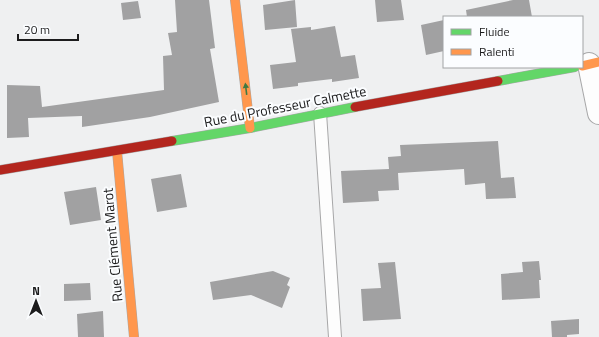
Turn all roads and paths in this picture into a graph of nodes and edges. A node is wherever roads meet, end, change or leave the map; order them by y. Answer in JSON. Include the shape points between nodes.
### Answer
{"nodes":[{"id":1,"x":235,"y":0,"type":"edge"},
{"id":2,"x":586,"y":65,"type":"edge"},
{"id":3,"x":569,"y":68,"type":"edge"},
{"id":4,"x":320,"y":113,"type":"junction"},
{"id":5,"x":599,"y":113,"type":"edge"},
{"id":6,"x":250,"y":128,"type":"junction"},
{"id":7,"x":117,"y":151,"type":"junction"},
{"id":8,"x":0,"y":170,"type":"edge"},
{"id":9,"x":134,"y":337,"type":"edge"},
{"id":10,"x":335,"y":337,"type":"edge"}],
"edges":[{"from":6,"to":1,"type":"main road","one_way":true},
{"from":2,"to":5,"type":"street"},
{"from":3,"to":4,"type":"main road","name":"Rue du Professeur Calmette"},
{"from":4,"to":6,"type":"main road","name":"Rue du Professeur Calmette"},
{"from":4,"to":10,"type":"lane"},
{"from":6,"to":7,"type":"main road","name":"Rue du Professeur Calmette"},
{"from":7,"to":8,"type":"main road","name":"Rue du Professeur Calmette"},
{"from":7,"to":9,"type":"main road","name":"Rue Clément Marot"}]}
